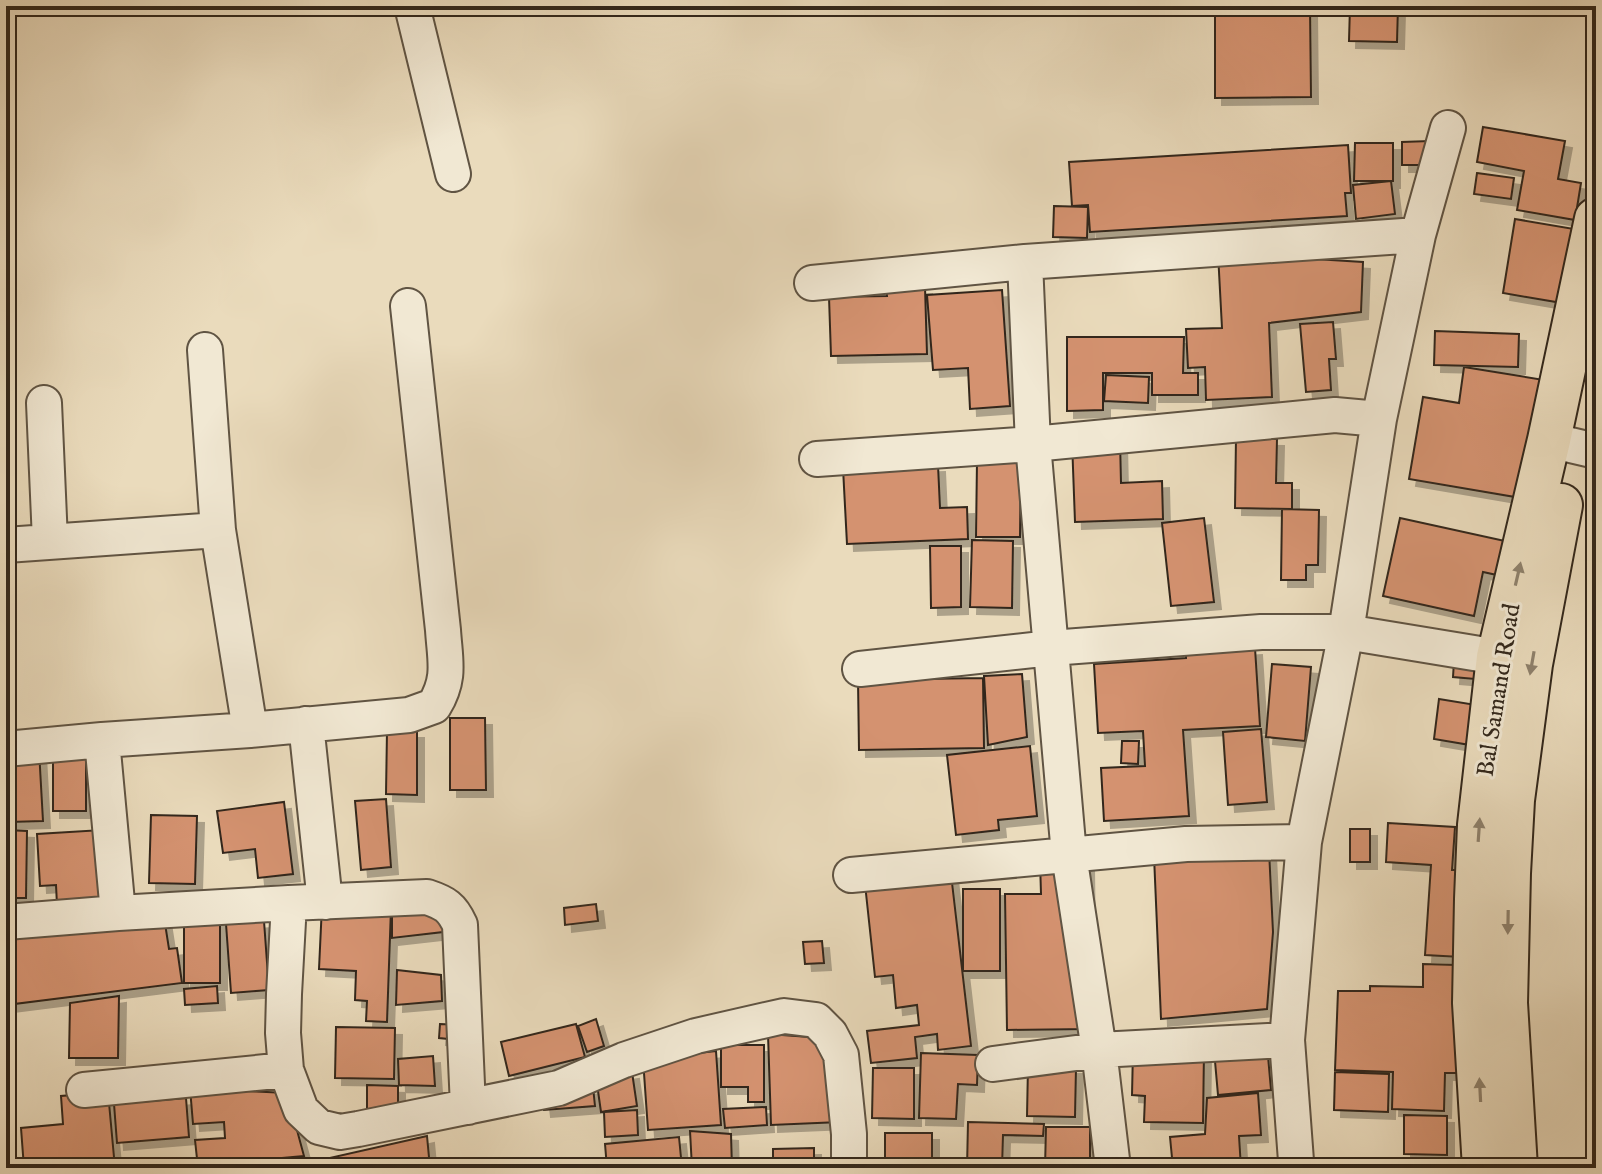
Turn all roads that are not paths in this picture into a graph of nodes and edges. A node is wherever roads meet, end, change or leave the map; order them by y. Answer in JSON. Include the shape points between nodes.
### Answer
{"nodes":[{"id":1,"x":412,"y":6,"type":"edge"},
{"id":2,"x":1448,"y":128,"type":"dead end"},
{"id":3,"x":453,"y":174,"type":"dead end"},
{"id":4,"x":1596,"y":219,"type":"edge"},
{"id":5,"x":1418,"y":235,"type":"junction"},
{"id":6,"x":1025,"y":262,"type":"junction"},
{"id":7,"x":812,"y":283,"type":"dead end"},
{"id":8,"x":408,"y":306,"type":"dead end"},
{"id":9,"x":1596,"y":340,"type":"edge"},
{"id":10,"x":205,"y":350,"type":"dead end"},
{"id":11,"x":44,"y":403,"type":"dead end"},
{"id":12,"x":1379,"y":419,"type":"junction"},
{"id":13,"x":1033,"y":444,"type":"junction"},
{"id":14,"x":1572,"y":445,"type":"edge"},
{"id":15,"x":817,"y":459,"type":"dead end"},
{"id":16,"x":218,"y":530,"type":"junction"},
{"id":17,"x":50,"y":541,"type":"junction"},
{"id":18,"x":6,"y":545,"type":"edge"},
{"id":19,"x":1346,"y":632,"type":"junction"},
{"id":20,"x":1051,"y":648,"type":"junction"},
{"id":21,"x":1498,"y":657,"type":"junction"},
{"id":22,"x":860,"y":669,"type":"dead end"},
{"id":23,"x":306,"y":724,"type":"junction"},
{"id":24,"x":250,"y":730,"type":"junction"},
{"id":25,"x":102,"y":740,"type":"junction"},
{"id":26,"x":6,"y":749,"type":"edge"},
{"id":27,"x":1304,"y":842,"type":"junction"},
{"id":28,"x":1069,"y":855,"type":"junction"},
{"id":29,"x":851,"y":875,"type":"dead end"},
{"id":30,"x":325,"y":902,"type":"junction"},
{"id":31,"x":289,"y":903,"type":"junction"},
{"id":32,"x":118,"y":913,"type":"junction"},
{"id":33,"x":6,"y":922,"type":"edge"},
{"id":34,"x":1490,"y":1003,"type":"junction"},
{"id":35,"x":1287,"y":1040,"type":"junction"},
{"id":36,"x":1099,"y":1050,"type":"junction"},
{"id":37,"x":993,"y":1064,"type":"dead end"},
{"id":38,"x":286,"y":1070,"type":"junction"},
{"id":39,"x":84,"y":1090,"type":"dead end"},
{"id":40,"x":468,"y":1107,"type":"junction"},
{"id":41,"x":1296,"y":1161,"type":"dead end"},
{"id":42,"x":849,"y":1168,"type":"edge"},
{"id":43,"x":1113,"y":1168,"type":"edge"},
{"id":44,"x":1484,"y":1168,"type":"edge"},
{"id":45,"x":1516,"y":1168,"type":"edge"}],
"edges":[{"from":1,"to":3,"type":"street"},
{"from":2,"to":5,"type":"street"},
{"from":4,"to":14,"type":"main road","name":"Bal Samand Road"},
{"from":5,"to":6,"type":"street"},
{"from":5,"to":12,"type":"street"},
{"from":6,"to":7,"type":"street"},
{"from":6,"to":13,"type":"street"},
{"from":8,"to":23,"type":"street","via":[[443,630],[443,691],[434,706],[409,715]]},
{"from":9,"to":14,"type":"main road","name":"Bal Samand Road"},
{"from":10,"to":16,"type":"street"},
{"from":11,"to":17,"type":"street"},
{"from":12,"to":13,"type":"street","via":[[1335,415]]},
{"from":12,"to":19,"type":"street"},
{"from":13,"to":15,"type":"street"},
{"from":13,"to":20,"type":"street"},
{"from":21,"to":14,"type":"main road","name":"Bal Samand Road","one_way":true},
{"from":14,"to":34,"type":"main road","name":"Bal Samand Road","one_way":true,"via":[[1531,664]]},
{"from":16,"to":17,"type":"street"},
{"from":16,"to":24,"type":"street"},
{"from":17,"to":18,"type":"street"},
{"from":19,"to":20,"type":"street","via":[[1261,632]]},
{"from":19,"to":21,"type":"street"},
{"from":19,"to":27,"type":"street"},
{"from":20,"to":22,"type":"street"},
{"from":20,"to":28,"type":"street"},
{"from":34,"to":21,"type":"main road","name":"Bal Samand Road","one_way":true,"via":[[1476,899]]},
{"from":23,"to":24,"type":"street"},
{"from":23,"to":30,"type":"street"},
{"from":24,"to":25,"type":"street"},
{"from":25,"to":26,"type":"street"},
{"from":25,"to":32,"type":"street"},
{"from":27,"to":28,"type":"street","via":[[1186,844]]},
{"from":27,"to":35,"type":"street"},
{"from":28,"to":29,"type":"street"},
{"from":28,"to":36,"type":"street"},
{"from":30,"to":31,"type":"street"},
{"from":30,"to":40,"type":"street","via":[[427,897],[455,913],[460,925]]},
{"from":31,"to":32,"type":"street"},
{"from":31,"to":38,"type":"street"},
{"from":32,"to":33,"type":"street"},
{"from":44,"to":34,"type":"main road","name":"Bal Samand Road","one_way":true},
{"from":34,"to":45,"type":"main road","name":"Bal Samand Road"},
{"from":35,"to":36,"type":"street"},
{"from":35,"to":41,"type":"street"},
{"from":36,"to":37,"type":"street"},
{"from":36,"to":43,"type":"street"},
{"from":38,"to":39,"type":"street"},
{"from":38,"to":40,"type":"street","via":[[301,1110],[319,1127],[340,1132]]},
{"from":40,"to":42,"type":"street","via":[[559,1088],[696,1036],[784,1016],[816,1020],[841,1055]]}]}
